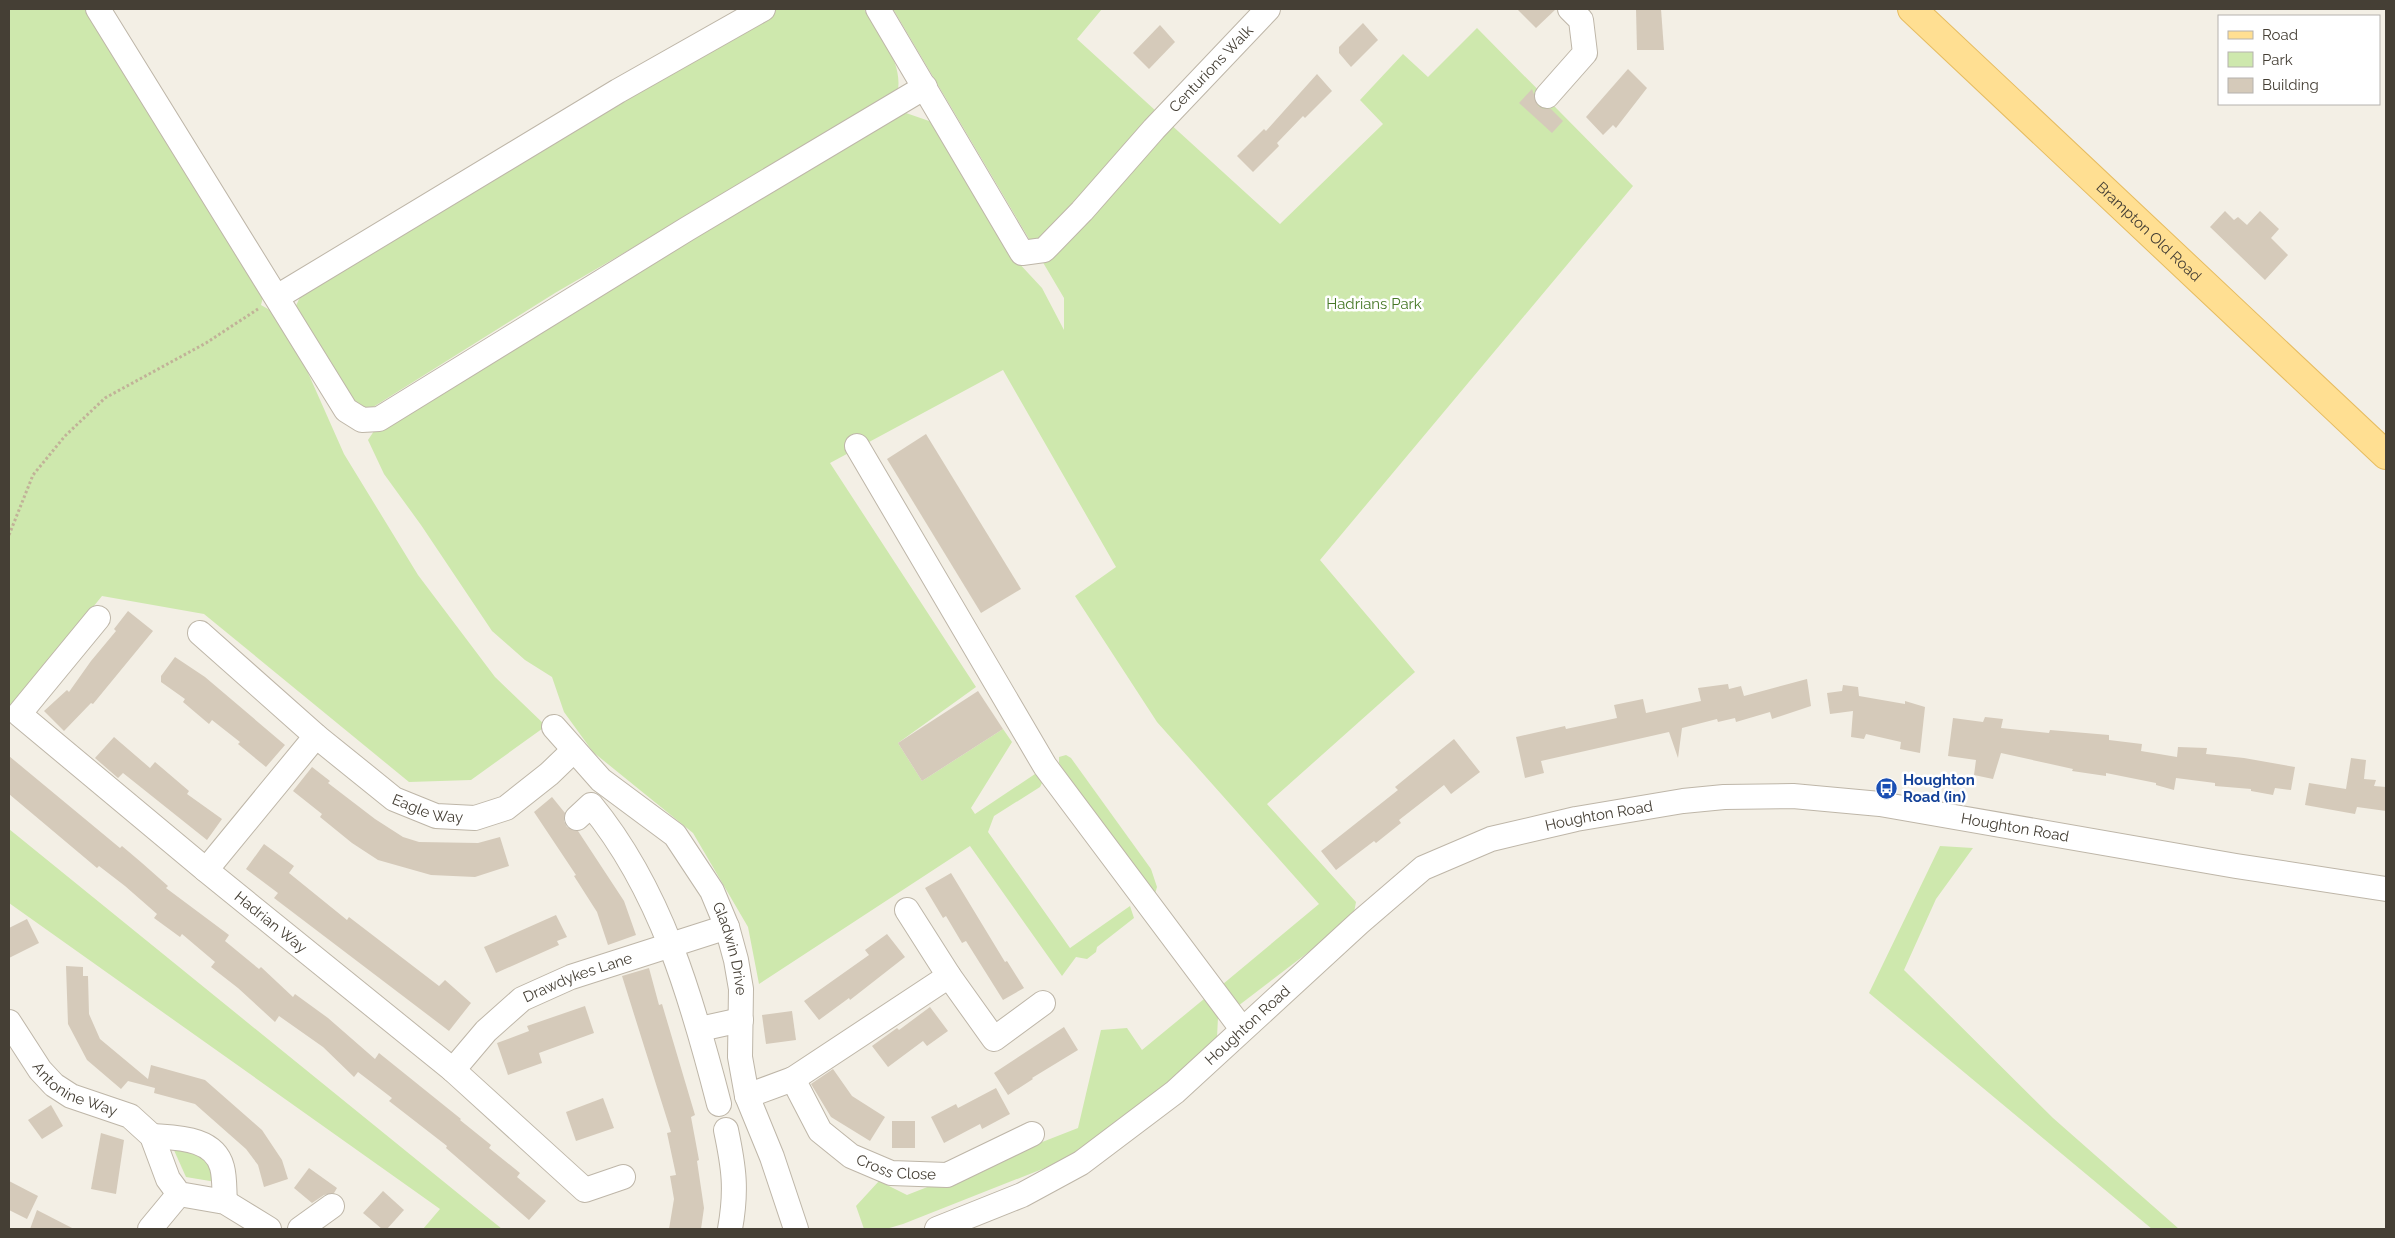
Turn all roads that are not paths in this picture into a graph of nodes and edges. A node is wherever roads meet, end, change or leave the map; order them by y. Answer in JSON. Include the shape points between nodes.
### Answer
{"nodes":[{"id":1,"x":98,"y":9,"type":"edge"},
{"id":2,"x":763,"y":9,"type":"edge"},
{"id":3,"x":878,"y":9,"type":"edge"},
{"id":4,"x":1268,"y":9,"type":"edge"},
{"id":5,"x":1570,"y":9,"type":"edge"},
{"id":6,"x":1912,"y":9,"type":"edge"},
{"id":7,"x":925,"y":86,"type":"junction"},
{"id":8,"x":1547,"y":96,"type":"dead end"},
{"id":9,"x":278,"y":297,"type":"junction"},
{"id":10,"x":857,"y":446,"type":"dead end"},
{"id":11,"x":2386,"y":455,"type":"edge"},
{"id":12,"x":98,"y":618,"type":"dead end"},
{"id":13,"x":200,"y":633,"type":"dead end"},
{"id":14,"x":14,"y":720,"type":"edge"},
{"id":15,"x":554,"y":727,"type":"dead end"},
{"id":16,"x":316,"y":736,"type":"junction"},
{"id":17,"x":574,"y":750,"type":"junction"},
{"id":18,"x":577,"y":818,"type":"dead end"},
{"id":19,"x":206,"y":870,"type":"junction"},
{"id":20,"x":2386,"y":889,"type":"edge"},
{"id":21,"x":907,"y":910,"type":"dead end"},
{"id":22,"x":728,"y":926,"type":"junction"},
{"id":23,"x":670,"y":945,"type":"junction"},
{"id":24,"x":949,"y":976,"type":"junction"},
{"id":25,"x":1043,"y":1003,"type":"dead end"},
{"id":26,"x":741,"y":1020,"type":"junction"},
{"id":27,"x":9,"y":1022,"type":"edge"},
{"id":28,"x":700,"y":1029,"type":"junction"},
{"id":29,"x":1242,"y":1029,"type":"junction"},
{"id":30,"x":453,"y":1070,"type":"junction"},
{"id":31,"x":793,"y":1079,"type":"junction"},
{"id":32,"x":747,"y":1096,"type":"junction"},
{"id":33,"x":719,"y":1104,"type":"dead end"},
{"id":34,"x":726,"y":1130,"type":"dead end"},
{"id":35,"x":1032,"y":1134,"type":"dead end"},
{"id":36,"x":152,"y":1136,"type":"junction"},
{"id":37,"x":772,"y":1157,"type":"junction"},
{"id":38,"x":735,"y":1170,"type":"junction"},
{"id":39,"x":623,"y":1177,"type":"dead end"},
{"id":40,"x":179,"y":1194,"type":"junction"},
{"id":41,"x":225,"y":1202,"type":"junction"},
{"id":42,"x":332,"y":1206,"type":"dead end"},
{"id":43,"x":150,"y":1229,"type":"edge"},
{"id":44,"x":268,"y":1229,"type":"edge"},
{"id":45,"x":300,"y":1229,"type":"edge"},
{"id":46,"x":730,"y":1229,"type":"edge"},
{"id":47,"x":796,"y":1229,"type":"edge"},
{"id":48,"x":937,"y":1229,"type":"edge"}],
"edges":[{"from":1,"to":9,"type":"street"},
{"from":2,"to":9,"type":"street","via":[[618,91]]},
{"from":3,"to":7,"type":"street"},
{"from":4,"to":7,"type":"street","name":"Centurions Walk","via":[[1044,250],[1022,253]]},
{"from":5,"to":8,"type":"street","via":[[1582,20],[1585,53]]},
{"from":6,"to":11,"type":"main road","name":"Brampton Old Road"},
{"from":7,"to":9,"type":"street","via":[[379,419],[362,420],[346,410]]},
{"from":10,"to":29,"type":"street","via":[[1046,766]]},
{"from":12,"to":14,"type":"street","name":"Hadrian Way"},
{"from":13,"to":16,"type":"street","name":"Eagle Way"},
{"from":14,"to":19,"type":"street","name":"Hadrian Way"},
{"from":15,"to":17,"type":"street","name":"Gladwin Drive"},
{"from":16,"to":17,"type":"street","name":"Eagle Way","via":[[394,799],[436,816],[475,818],[506,808]]},
{"from":16,"to":19,"type":"street"},
{"from":17,"to":22,"type":"street","name":"Gladwin Drive","via":[[601,780],[676,835],[712,891]]},
{"from":18,"to":23,"type":"street","via":[[591,805],[612,831],[632,863]]},
{"from":19,"to":30,"type":"street","name":"Hadrian Way"},
{"from":20,"to":29,"type":"street","name":"Houghton Road","via":[[1880,804],[1793,796],[1724,796],[1576,820],[1491,839],[1423,868]]},
{"from":21,"to":24,"type":"street"},
{"from":22,"to":23,"type":"street","name":"Drawdykes Lane"},
{"from":22,"to":26,"type":"street","name":"Gladwin Drive","via":[[741,990]]},
{"from":23,"to":28,"type":"street"},
{"from":23,"to":30,"type":"street","name":"Drawdykes Lane","via":[[571,977],[522,999],[486,1031]]},
{"from":24,"to":25,"type":"street","via":[[994,1039]]},
{"from":24,"to":31,"type":"street"},
{"from":26,"to":28,"type":"street"},
{"from":26,"to":32,"type":"street","name":"Gladwin Drive","via":[[740,1057]]},
{"from":27,"to":36,"type":"street","name":"Antonine Way","via":[[40,1070],[54,1085],[71,1096],[130,1116]]},
{"from":28,"to":33,"type":"street"},
{"from":29,"to":48,"type":"street","name":"Houghton Road","via":[[1175,1092],[1080,1163],[1022,1195]]},
{"from":30,"to":39,"type":"street","name":"Hadrian Way","via":[[585,1190]]},
{"from":31,"to":32,"type":"street"},
{"from":31,"to":35,"type":"street","name":"Cross Close","via":[[820,1131],[851,1156],[891,1173],[947,1174]]},
{"from":32,"to":37,"type":"street","name":"Gladwin Drive"},
{"from":34,"to":38,"type":"street"},
{"from":36,"to":40,"type":"street","name":"Antonine Way","via":[[168,1179]]},
{"from":36,"to":41,"type":"street","via":[[195,1141],[211,1150],[222,1166]]},
{"from":37,"to":38,"type":"street"},
{"from":37,"to":47,"type":"street","name":"Gladwin Drive"},
{"from":38,"to":46,"type":"street"},
{"from":40,"to":41,"type":"street"},
{"from":40,"to":43,"type":"street"},
{"from":41,"to":44,"type":"street"},
{"from":42,"to":45,"type":"street"}]}
